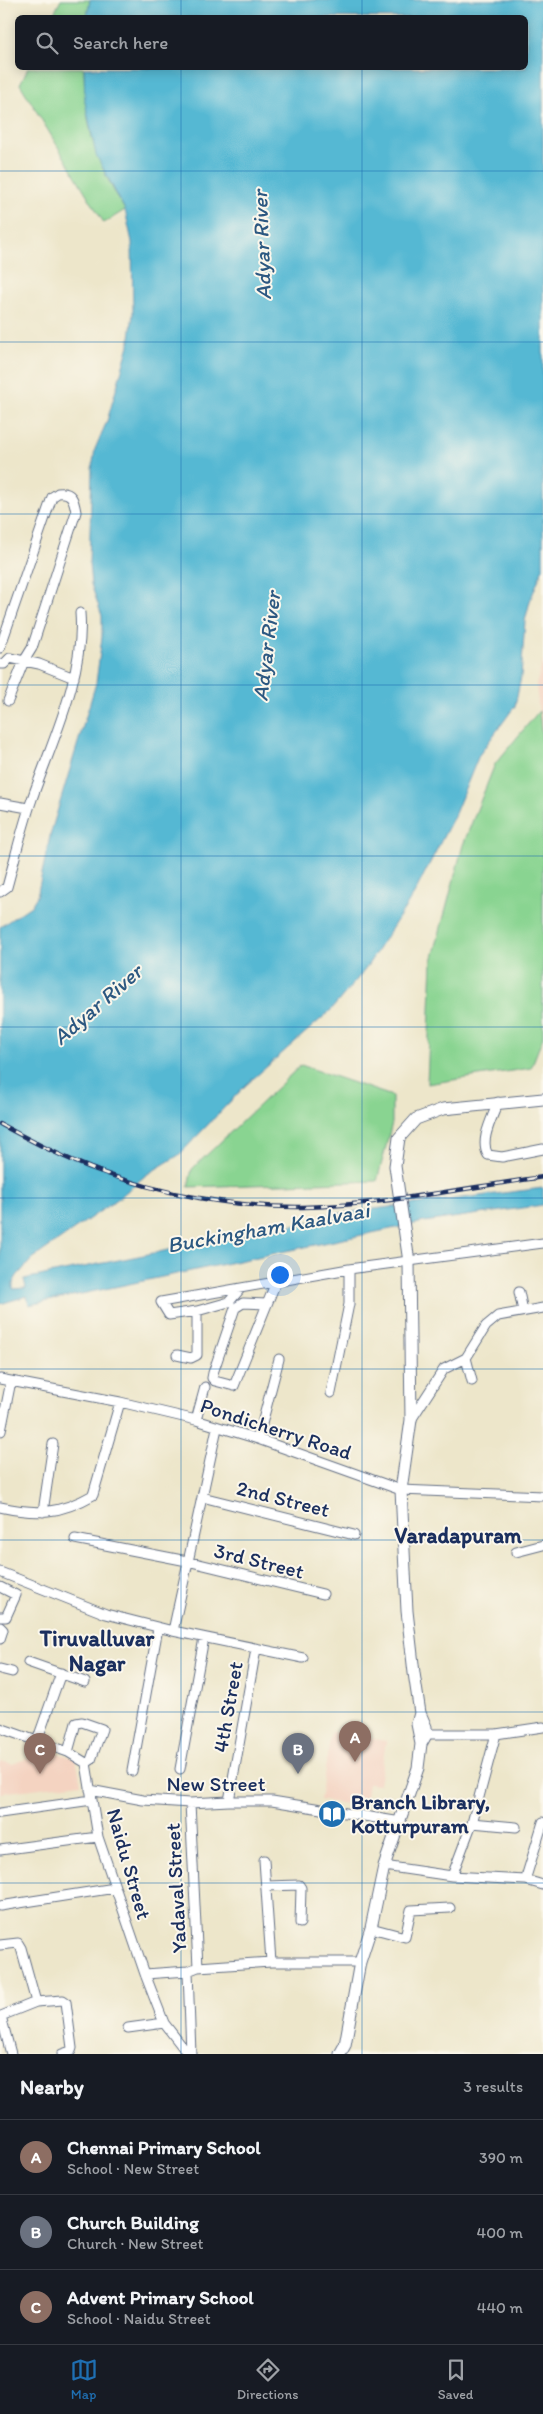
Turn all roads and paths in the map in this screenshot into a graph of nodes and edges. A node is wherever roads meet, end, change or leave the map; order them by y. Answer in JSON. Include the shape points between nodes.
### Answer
{"nodes":[{"id":1,"x":80,"y":613,"type":"dead end"},
{"id":2,"x":0,"y":648,"type":"edge"},
{"id":3,"x":24,"y":661,"type":"junction"},
{"id":4,"x":0,"y":664,"type":"edge"},
{"id":5,"x":74,"y":678,"type":"junction"},
{"id":6,"x":8,"y":701,"type":"dead end"},
{"id":7,"x":0,"y":803,"type":"edge"},
{"id":8,"x":28,"y":808,"type":"junction"},
{"id":9,"x":0,"y":892,"type":"edge"},
{"id":10,"x":543,"y":1099,"type":"edge"},
{"id":11,"x":498,"y":1102,"type":"junction"},
{"id":12,"x":543,"y":1149,"type":"edge"},
{"id":13,"x":543,"y":1243,"type":"edge"},
{"id":14,"x":409,"y":1262,"type":"junction"},
{"id":15,"x":349,"y":1269,"type":"junction"},
{"id":16,"x":276,"y":1282,"type":"junction"},
{"id":17,"x":241,"y":1288,"type":"junction"},
{"id":18,"x":519,"y":1292,"type":"dead end"},
{"id":19,"x":267,"y":1304,"type":"junction"},
{"id":20,"x":543,"y":1308,"type":"edge"},
{"id":21,"x":196,"y":1311,"type":"junction"},
{"id":22,"x":523,"y":1311,"type":"junction"},
{"id":23,"x":176,"y":1355,"type":"dead end"},
{"id":24,"x":466,"y":1358,"type":"junction"},
{"id":25,"x":279,"y":1359,"type":"dead end"},
{"id":26,"x":0,"y":1379,"type":"edge"},
{"id":27,"x":11,"y":1381,"type":"junction"},
{"id":28,"x":472,"y":1381,"type":"dead end"},
{"id":29,"x":205,"y":1388,"type":"dead end"},
{"id":30,"x":331,"y":1393,"type":"dead end"},
{"id":31,"x":120,"y":1402,"type":"junction"},
{"id":32,"x":196,"y":1418,"type":"junction"},
{"id":33,"x":411,"y":1420,"type":"junction"},
{"id":34,"x":217,"y":1428,"type":"junction"},
{"id":35,"x":1,"y":1431,"type":"edge"},
{"id":36,"x":258,"y":1439,"type":"junction"},
{"id":37,"x":52,"y":1444,"type":"dead end"},
{"id":38,"x":401,"y":1490,"type":"junction"},
{"id":39,"x":543,"y":1496,"type":"edge"},
{"id":40,"x":202,"y":1497,"type":"junction"},
{"id":41,"x":0,"y":1507,"type":"edge"},
{"id":42,"x":43,"y":1512,"type":"junction"},
{"id":43,"x":354,"y":1535,"type":"dead end"},
{"id":44,"x":75,"y":1538,"type":"dead end"},
{"id":45,"x":543,"y":1545,"type":"edge"},
{"id":46,"x":516,"y":1552,"type":"dead end"},
{"id":47,"x":187,"y":1561,"type":"junction"},
{"id":48,"x":0,"y":1572,"type":"edge"},
{"id":49,"x":0,"y":1587,"type":"edge"},
{"id":50,"x":323,"y":1594,"type":"dead end"},
{"id":51,"x":0,"y":1617,"type":"edge"},
{"id":52,"x":0,"y":1626,"type":"edge"},
{"id":53,"x":158,"y":1628,"type":"junction"},
{"id":54,"x":173,"y":1632,"type":"junction"},
{"id":55,"x":0,"y":1638,"type":"edge"},
{"id":56,"x":204,"y":1638,"type":"junction"},
{"id":57,"x":256,"y":1649,"type":"junction"},
{"id":58,"x":303,"y":1658,"type":"dead end"},
{"id":59,"x":28,"y":1662,"type":"dead end"},
{"id":60,"x":0,"y":1669,"type":"edge"},
{"id":61,"x":12,"y":1672,"type":"dead end"},
{"id":62,"x":61,"y":1673,"type":"junction"},
{"id":63,"x":85,"y":1682,"type":"dead end"},
{"id":64,"x":0,"y":1728,"type":"edge"},
{"id":65,"x":543,"y":1728,"type":"edge"},
{"id":66,"x":496,"y":1734,"type":"junction"},
{"id":67,"x":423,"y":1739,"type":"junction"},
{"id":68,"x":37,"y":1741,"type":"junction"},
{"id":69,"x":68,"y":1752,"type":"junction"},
{"id":70,"x":86,"y":1763,"type":"junction"},
{"id":71,"x":180,"y":1769,"type":"dead end"},
{"id":72,"x":132,"y":1771,"type":"dead end"},
{"id":73,"x":90,"y":1790,"type":"junction"},
{"id":74,"x":92,"y":1800,"type":"junction"},
{"id":75,"x":228,"y":1801,"type":"junction"},
{"id":76,"x":190,"y":1804,"type":"junction"},
{"id":77,"x":0,"y":1813,"type":"edge"},
{"id":78,"x":401,"y":1822,"type":"junction"},
{"id":79,"x":543,"y":1822,"type":"edge"},
{"id":80,"x":472,"y":1823,"type":"junction"},
{"id":81,"x":516,"y":1827,"type":"dead end"},
{"id":82,"x":98,"y":1836,"type":"junction"},
{"id":83,"x":0,"y":1850,"type":"edge"},
{"id":84,"x":264,"y":1860,"type":"dead end"},
{"id":85,"x":384,"y":1866,"type":"junction"},
{"id":86,"x":527,"y":1874,"type":"dead end"},
{"id":87,"x":452,"y":1876,"type":"junction"},
{"id":88,"x":543,"y":1885,"type":"edge"},
{"id":89,"x":267,"y":1886,"type":"junction"},
{"id":90,"x":115,"y":1888,"type":"junction"},
{"id":91,"x":0,"y":1906,"type":"edge"},
{"id":92,"x":450,"y":1908,"type":"dead end"},
{"id":93,"x":300,"y":1923,"type":"dead end"},
{"id":94,"x":371,"y":1928,"type":"junction"},
{"id":95,"x":0,"y":1945,"type":"edge"},
{"id":96,"x":271,"y":1962,"type":"junction"},
{"id":97,"x":360,"y":1962,"type":"junction"},
{"id":98,"x":198,"y":1967,"type":"junction"},
{"id":99,"x":188,"y":1971,"type":"junction"},
{"id":100,"x":145,"y":1974,"type":"junction"},
{"id":101,"x":36,"y":2002,"type":"junction"},
{"id":102,"x":164,"y":2024,"type":"junction"},
{"id":103,"x":128,"y":2028,"type":"dead end"},
{"id":104,"x":343,"y":2051,"type":"edge"},
{"id":105,"x":11,"y":2054,"type":"edge"},
{"id":106,"x":62,"y":2054,"type":"edge"},
{"id":107,"x":189,"y":2054,"type":"edge"}],
"edges":[{"from":1,"to":5,"type":"street","via":[[82,637]]},
{"from":2,"to":3,"type":"street","via":[[52,497],[58,493],[68,494],[74,500],[76,512],[38,632]]},
{"from":3,"to":4,"type":"street","via":[[10,658]]},
{"from":3,"to":5,"type":"street"},
{"from":3,"to":6,"type":"street"},
{"from":5,"to":8,"type":"street"},
{"from":7,"to":8,"type":"street"},
{"from":8,"to":9,"type":"street","via":[[6,887]]},
{"from":10,"to":11,"type":"street"},
{"from":11,"to":12,"type":"street","via":[[487,1132],[485,1145],[488,1155],[502,1157]]},
{"from":11,"to":14,"type":"street","via":[[443,1109],[416,1119],[398,1138],[395,1166]]},
{"from":13,"to":14,"type":"street"},
{"from":14,"to":15,"type":"street"},
{"from":14,"to":33,"type":"street"},
{"from":15,"to":16,"type":"street"},
{"from":15,"to":30,"type":"street","via":[[349,1304]]},
{"from":16,"to":17,"type":"street"},
{"from":16,"to":19,"type":"street"},
{"from":17,"to":21,"type":"street","via":[[229,1302]]},
{"from":17,"to":21,"type":"street","via":[[161,1302],[170,1315]]},
{"from":18,"to":22,"type":"street"},
{"from":19,"to":19,"type":"street","via":[[244,1302],[235,1308],[212,1374],[216,1381],[234,1386]]},
{"from":20,"to":22,"type":"street"},
{"from":21,"to":23,"type":"street","via":[[197,1355],[191,1358]]},
{"from":22,"to":24,"type":"street","via":[[498,1316],[486,1326]]},
{"from":24,"to":28,"type":"street"},
{"from":24,"to":33,"type":"street","via":[[444,1369]]},
{"from":25,"to":36,"type":"street"},
{"from":26,"to":27,"type":"street","name":"Pondicherry Road"},
{"from":27,"to":31,"type":"street","name":"Pondicherry Road"},
{"from":27,"to":35,"type":"street"},
{"from":29,"to":32,"type":"street"},
{"from":31,"to":32,"type":"street","name":"Pondicherry Road"},
{"from":31,"to":42,"type":"street","via":[[93,1495],[63,1510]]},
{"from":32,"to":34,"type":"street","name":"Pondicherry Road"},
{"from":33,"to":38,"type":"street"},
{"from":34,"to":36,"type":"street","name":"Pondicherry Road"},
{"from":34,"to":40,"type":"street"},
{"from":36,"to":38,"type":"street","name":"Pondicherry Road"},
{"from":37,"to":42,"type":"street"},
{"from":38,"to":39,"type":"street","name":"Pondicherry Road"},
{"from":38,"to":67,"type":"street","via":[[407,1611],[420,1713],[417,1724]]},
{"from":40,"to":43,"type":"street","name":"2nd Street"},
{"from":40,"to":47,"type":"street"},
{"from":41,"to":42,"type":"street"},
{"from":44,"to":47,"type":"street"},
{"from":45,"to":46,"type":"street"},
{"from":47,"to":50,"type":"street","name":"3rd Street"},
{"from":47,"to":54,"type":"street"},
{"from":48,"to":53,"type":"street","via":[[106,1614]]},
{"from":49,"to":51,"type":"street","via":[[16,1595],[9,1614]]},
{"from":52,"to":55,"type":"street","via":[[3,1630]]},
{"from":53,"to":54,"type":"street"},
{"from":53,"to":72,"type":"street"},
{"from":54,"to":56,"type":"street"},
{"from":56,"to":57,"type":"street"},
{"from":56,"to":71,"type":"street"},
{"from":57,"to":58,"type":"street"},
{"from":57,"to":75,"type":"street","name":"4th Street"},
{"from":59,"to":62,"type":"street"},
{"from":60,"to":61,"type":"street"},
{"from":62,"to":63,"type":"street"},
{"from":62,"to":68,"type":"street"},
{"from":64,"to":68,"type":"street"},
{"from":65,"to":66,"type":"street"},
{"from":66,"to":67,"type":"street"},
{"from":66,"to":80,"type":"street"},
{"from":67,"to":78,"type":"street","via":[[418,1768]]},
{"from":68,"to":69,"type":"street"},
{"from":69,"to":70,"type":"street"},
{"from":69,"to":70,"type":"street","via":[[76,1723],[102,1729],[91,1760]]},
{"from":70,"to":73,"type":"street","name":"Naidu Street"},
{"from":73,"to":74,"type":"street","name":"Naidu Street"},
{"from":73,"to":76,"type":"street","name":"New Street","via":[[143,1800]]},
{"from":74,"to":77,"type":"street"},
{"from":74,"to":82,"type":"street","name":"Naidu Street"},
{"from":75,"to":76,"type":"street","name":"New Street"},
{"from":75,"to":78,"type":"street","name":"New Street","via":[[272,1801]]},
{"from":76,"to":98,"type":"street","name":"Yadaval Street"},
{"from":78,"to":85,"type":"street"},
{"from":79,"to":86,"type":"street"},
{"from":80,"to":81,"type":"street"},
{"from":80,"to":87,"type":"street"},
{"from":82,"to":83,"type":"street"},
{"from":82,"to":90,"type":"street","name":"Naidu Street"},
{"from":84,"to":89,"type":"street"},
{"from":85,"to":87,"type":"street"},
{"from":85,"to":94,"type":"street"},
{"from":87,"to":88,"type":"street","via":[[516,1879]]},
{"from":89,"to":93,"type":"street","via":[[299,1885]]},
{"from":89,"to":96,"type":"street"},
{"from":90,"to":91,"type":"street"},
{"from":90,"to":100,"type":"street","name":"Naidu Street"},
{"from":92,"to":94,"type":"street","via":[[411,1910],[405,1938]]},
{"from":94,"to":97,"type":"street"},
{"from":95,"to":101,"type":"street","via":[[18,1943]]},
{"from":96,"to":97,"type":"street"},
{"from":96,"to":98,"type":"street"},
{"from":97,"to":104,"type":"street"},
{"from":98,"to":99,"type":"street","name":"Yadaval Street"},
{"from":99,"to":100,"type":"street"},
{"from":99,"to":107,"type":"street","name":"Yadaval Street"},
{"from":100,"to":102,"type":"street","name":"Naidu Street"},
{"from":101,"to":105,"type":"street","via":[[1,2016]]},
{"from":101,"to":106,"type":"street","via":[[66,2002],[72,2048]]},
{"from":102,"to":103,"type":"street"},
{"from":102,"to":107,"type":"street","name":"Naidu Street"}]}
